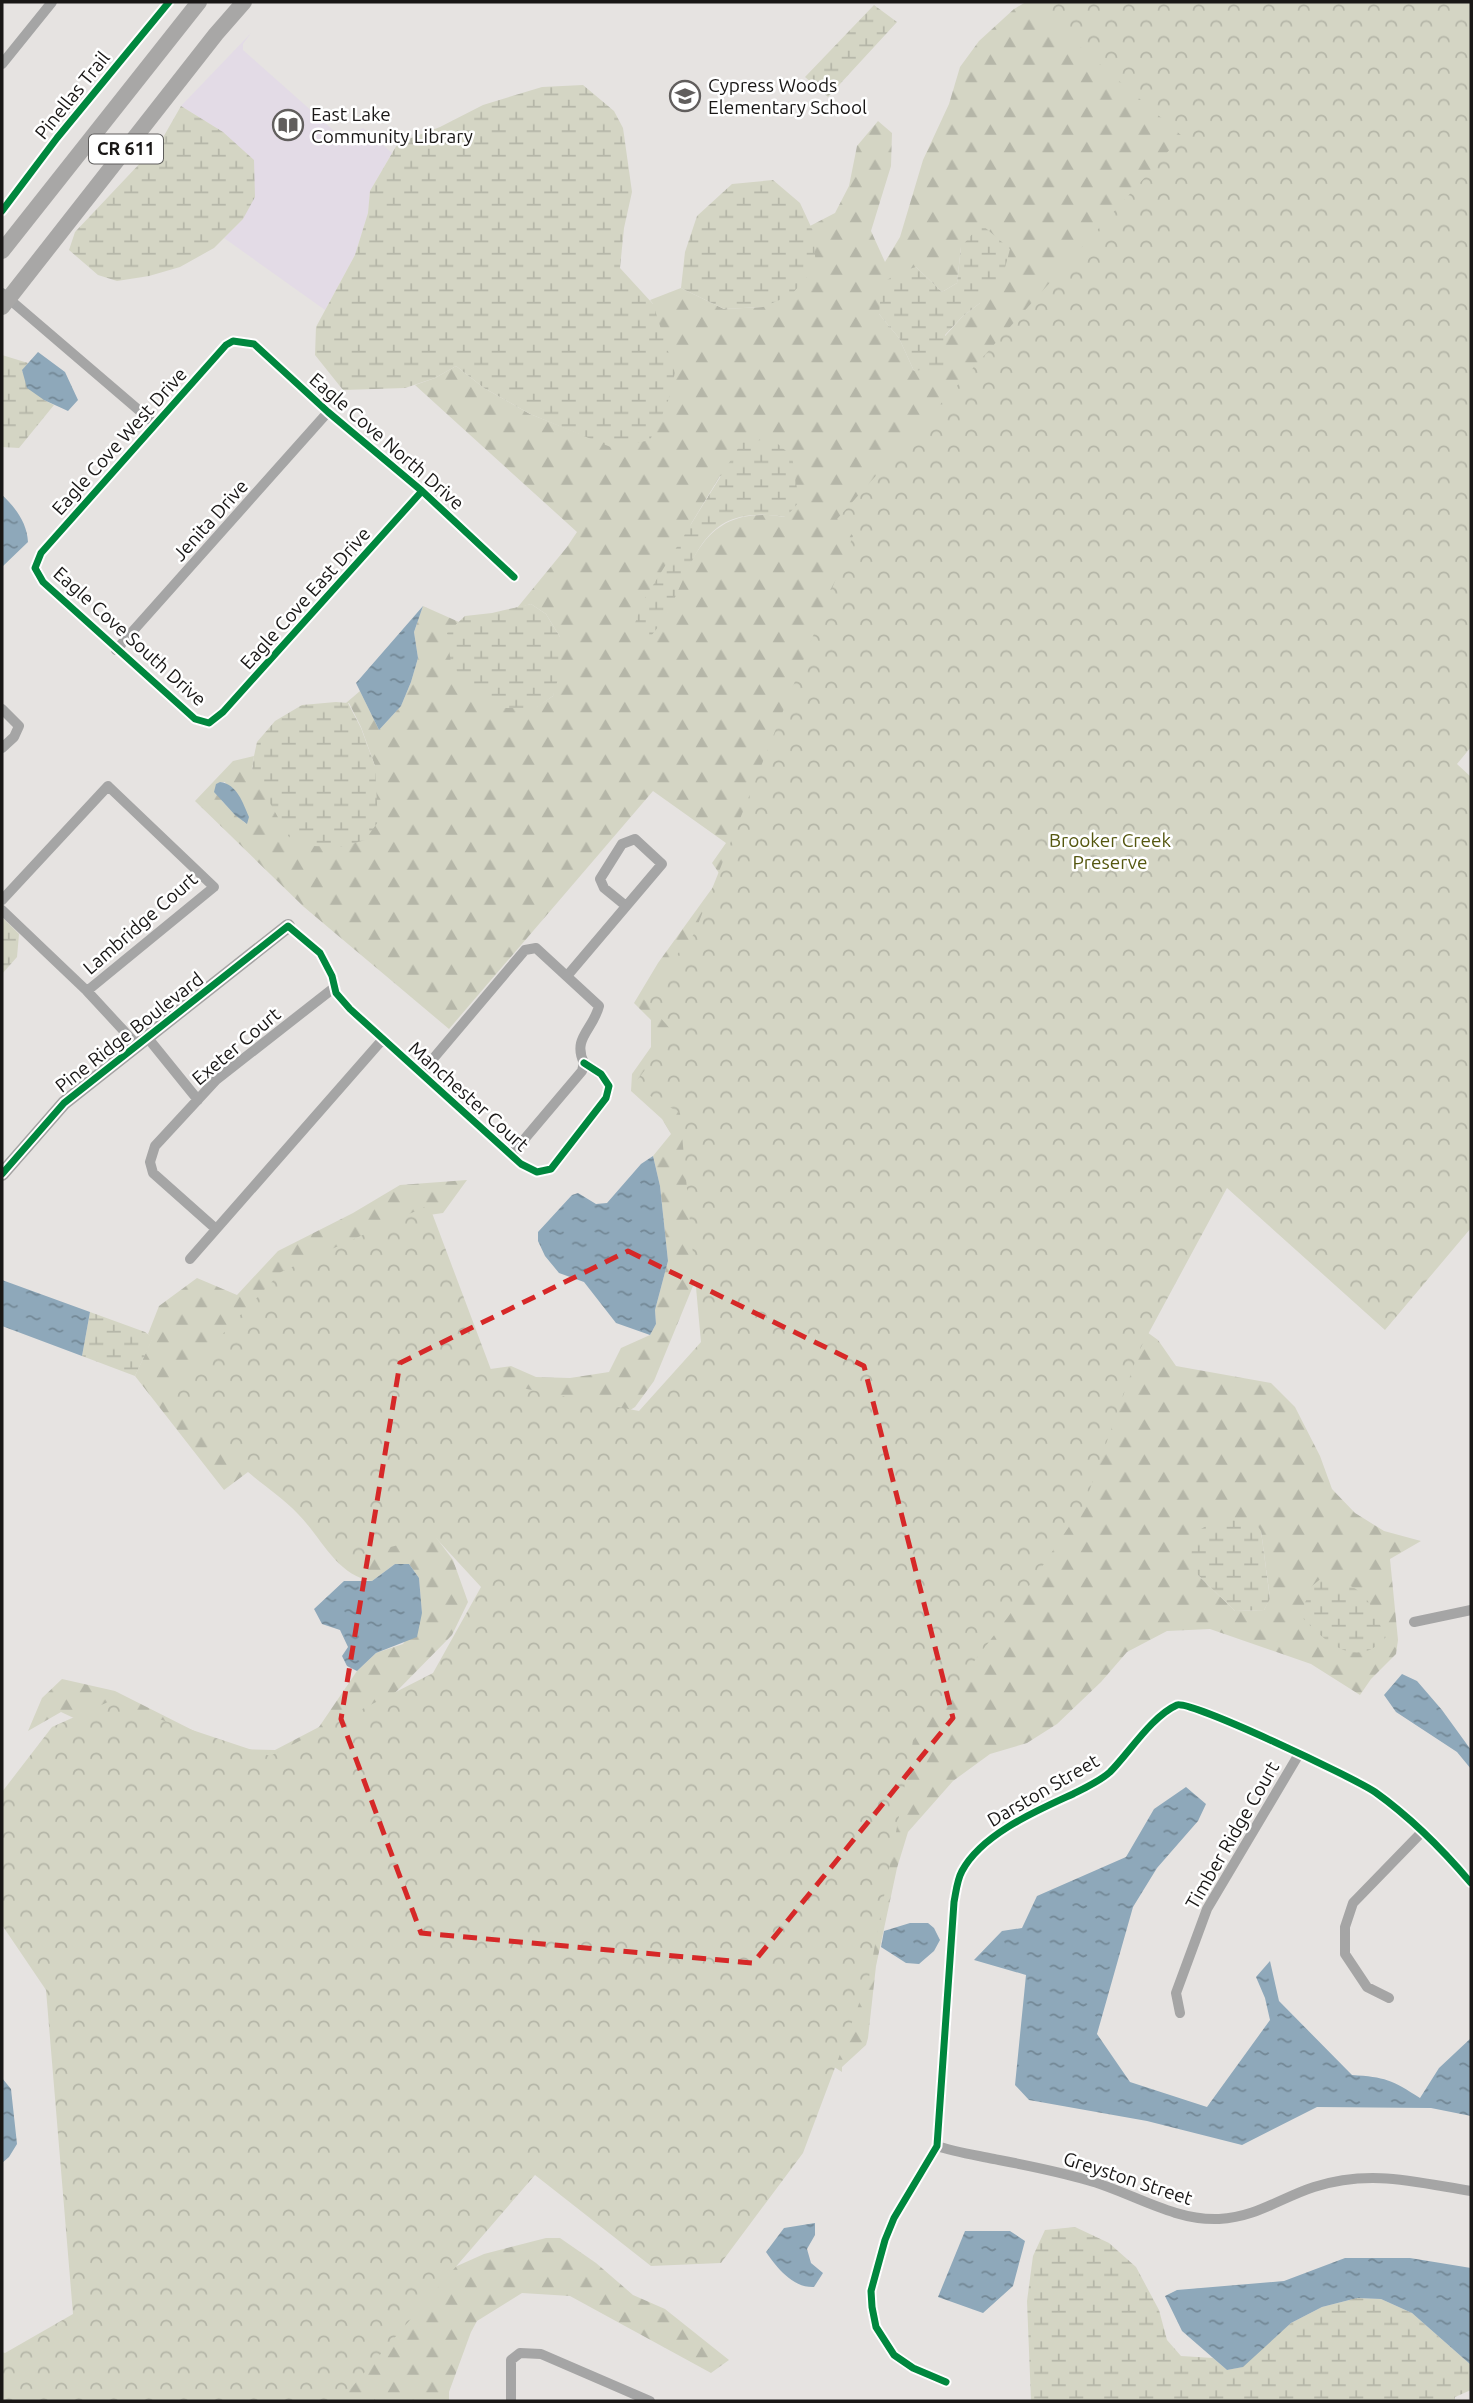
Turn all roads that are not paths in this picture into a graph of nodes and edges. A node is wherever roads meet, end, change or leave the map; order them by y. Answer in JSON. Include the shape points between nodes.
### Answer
{"nodes":[{"id":1,"x":52,"y":2,"type":"edge"},
{"id":2,"x":199,"y":2,"type":"edge"},
{"id":3,"x":244,"y":2,"type":"edge"},
{"id":4,"x":2,"y":64,"type":"edge"},
{"id":5,"x":2,"y":251,"type":"edge"},
{"id":6,"x":4,"y":299,"type":"edge"},
{"id":7,"x":233,"y":341,"type":"joint"},
{"id":8,"x":328,"y":412,"type":"junction"},
{"id":9,"x":155,"y":424,"type":"junction"},
{"id":10,"x":422,"y":491,"type":"junction"},
{"id":11,"x":35,"y":568,"type":"joint"},
{"id":12,"x":514,"y":576,"type":"dead end"},
{"id":13,"x":116,"y":650,"type":"junction"},
{"id":14,"x":2,"y":709,"type":"edge"},
{"id":15,"x":209,"y":723,"type":"joint"},
{"id":16,"x":2,"y":748,"type":"edge"},
{"id":17,"x":2,"y":900,"type":"edge"},
{"id":18,"x":626,"y":906,"type":"junction"},
{"id":19,"x":2,"y":909,"type":"edge"},
{"id":20,"x":288,"y":926,"type":"joint"},
{"id":21,"x":567,"y":976,"type":"junction"},
{"id":22,"x":335,"y":987,"type":"junction"},
{"id":23,"x":87,"y":992,"type":"junction"},
{"id":24,"x":383,"y":1039,"type":"junction"},
{"id":25,"x":141,"y":1040,"type":"junction"},
{"id":26,"x":584,"y":1063,"type":"junction"},
{"id":27,"x":421,"y":1073,"type":"junction"},
{"id":28,"x":198,"y":1100,"type":"junction"},
{"id":29,"x":511,"y":1155,"type":"junction"},
{"id":30,"x":2,"y":1174,"type":"edge"},
{"id":31,"x":216,"y":1229,"type":"junction"},
{"id":32,"x":190,"y":1259,"type":"dead end"},
{"id":33,"x":1471,"y":1612,"type":"edge"},
{"id":34,"x":1414,"y":1622,"type":"dead end"},
{"id":35,"x":1299,"y":1754,"type":"junction"},
{"id":36,"x":1421,"y":1833,"type":"junction"},
{"id":37,"x":1471,"y":1883,"type":"edge"},
{"id":38,"x":1389,"y":1998,"type":"dead end"},
{"id":39,"x":1180,"y":2013,"type":"dead end"},
{"id":40,"x":937,"y":2146,"type":"junction"},
{"id":41,"x":1471,"y":2191,"type":"edge"},
{"id":42,"x":946,"y":2382,"type":"dead end"},
{"id":43,"x":511,"y":2401,"type":"edge"},
{"id":44,"x":650,"y":2401,"type":"edge"}],
"edges":[{"from":1,"to":4,"type":"street"},
{"from":2,"to":5,"type":"main road","number":"CR 611"},
{"from":3,"to":6,"type":"main road","number":"CR 611"},
{"from":6,"to":9,"type":"street"},
{"from":7,"to":8,"type":"street","name":"Eagle Cove North Drive","via":[[254,344]]},
{"from":7,"to":9,"type":"street","name":"Eagle Cove West Drive"},
{"from":8,"to":10,"type":"street","name":"Eagle Cove North Drive"},
{"from":8,"to":13,"type":"street","name":"Jenita Drive"},
{"from":9,"to":11,"type":"street","name":"Eagle Cove West Drive","via":[[41,554]]},
{"from":10,"to":12,"type":"street","name":"Eagle Cove North Drive"},
{"from":10,"to":15,"type":"street","name":"Eagle Cove East Drive"},
{"from":11,"to":13,"type":"street","name":"Eagle Cove South Drive","via":[[43,582]]},
{"from":13,"to":15,"type":"street","name":"Eagle Cove South Drive","via":[[195,719]]},
{"from":14,"to":16,"type":"street","via":[[19,726]]},
{"from":17,"to":23,"type":"street","name":"Lambridge Court","via":[[108,786],[214,887]]},
{"from":18,"to":18,"type":"street","via":[[662,864],[635,839],[622,844],[600,879]]},
{"from":18,"to":21,"type":"street"},
{"from":19,"to":23,"type":"street"},
{"from":20,"to":22,"type":"street","name":"Manchester Court","via":[[320,953]]},
{"from":20,"to":25,"type":"street","name":"Pine Ridge Boulevard"},
{"from":21,"to":26,"type":"street","name":"Manchester Court","via":[[599,1006],[579,1043]]},
{"from":21,"to":27,"type":"street","via":[[536,948],[525,950]]},
{"from":22,"to":24,"type":"street","name":"Manchester Court","via":[[350,1009]]},
{"from":22,"to":28,"type":"street","name":"Exeter Court","via":[[216,1080]]},
{"from":23,"to":25,"type":"street"},
{"from":24,"to":27,"type":"street","name":"Manchester Court"},
{"from":24,"to":31,"type":"street"},
{"from":25,"to":28,"type":"street"},
{"from":25,"to":30,"type":"street","name":"Pine Ridge Boulevard","via":[[64,1103]]},
{"from":26,"to":29,"type":"street","name":"Manchester Court"},
{"from":26,"to":29,"type":"street","name":"Manchester Court","via":[[609,1086],[606,1098],[551,1169],[537,1172]]},
{"from":27,"to":29,"type":"street","name":"Manchester Court"},
{"from":28,"to":31,"type":"street","name":"Exeter Court","via":[[155,1146],[150,1161],[153,1173]]},
{"from":31,"to":32,"type":"street"},
{"from":33,"to":34,"type":"street"},
{"from":35,"to":36,"type":"street","name":"Darston Street","via":[[1373,1790]]},
{"from":35,"to":39,"type":"street","name":"Timber Ridge Court","via":[[1207,1909],[1176,1993]]},
{"from":35,"to":40,"type":"street","name":"Darston Street","via":[[1203,1710],[1177,1705],[1108,1773],[996,1834],[976,1852],[962,1871],[954,1902]]},
{"from":36,"to":37,"type":"street","name":"Darston Street"},
{"from":36,"to":38,"type":"street","via":[[1353,1903],[1345,1927],[1345,1954],[1367,1987]]},
{"from":40,"to":41,"type":"street","name":"Greyston Street","via":[[1088,2180],[1202,2219],[1240,2217],[1313,2187],[1354,2177],[1395,2178]]},
{"from":40,"to":42,"type":"street","name":"Darston Street","via":[[894,2218],[871,2299],[876,2327],[894,2355]]},
{"from":43,"to":44,"type":"street","via":[[511,2360],[526,2353],[558,2360]]}]}
